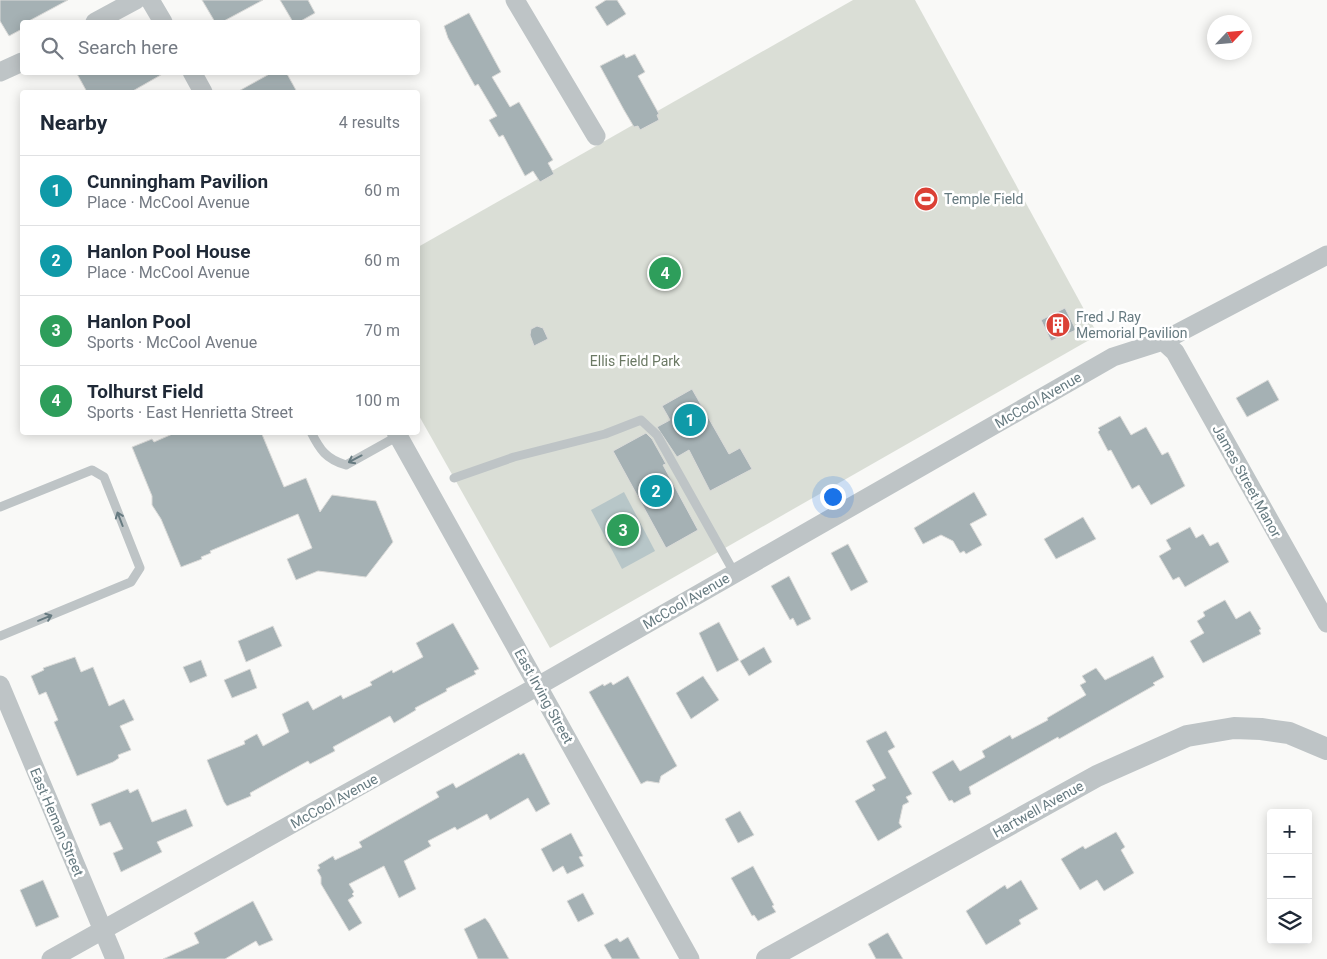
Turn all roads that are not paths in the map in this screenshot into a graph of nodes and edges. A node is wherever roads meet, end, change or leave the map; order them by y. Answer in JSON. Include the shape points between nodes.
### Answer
{"nodes":[{"id":1,"x":136,"y":0,"type":"edge"},
{"id":2,"x":150,"y":0,"type":"edge"},
{"id":3,"x":515,"y":0,"type":"edge"},
{"id":4,"x":99,"y":20,"type":"edge"},
{"id":5,"x":162,"y":20,"type":"edge"},
{"id":6,"x":20,"y":63,"type":"edge"},
{"id":7,"x":0,"y":72,"type":"edge"},
{"id":8,"x":194,"y":75,"type":"edge"},
{"id":9,"x":202,"y":90,"type":"edge"},
{"id":10,"x":596,"y":136,"type":"dead end"},
{"id":11,"x":1327,"y":255,"type":"edge"},
{"id":12,"x":1163,"y":341,"type":"junction"},
{"id":13,"x":313,"y":435,"type":"edge"},
{"id":14,"x":395,"y":435,"type":"edge"},
{"id":15,"x":398,"y":435,"type":"edge"},
{"id":16,"x":454,"y":478,"type":"dead end"},
{"id":17,"x":0,"y":507,"type":"edge"},
{"id":18,"x":734,"y":574,"type":"junction"},
{"id":19,"x":1327,"y":623,"type":"edge"},
{"id":20,"x":0,"y":636,"type":"edge"},
{"id":21,"x":0,"y":685,"type":"edge"},
{"id":22,"x":538,"y":686,"type":"junction"},
{"id":23,"x":1327,"y":749,"type":"edge"},
{"id":24,"x":103,"y":930,"type":"junction"},
{"id":25,"x":51,"y":959,"type":"edge"},
{"id":26,"x":115,"y":959,"type":"edge"},
{"id":27,"x":690,"y":959,"type":"edge"},
{"id":28,"x":767,"y":959,"type":"edge"}],
"edges":[{"from":1,"to":4,"type":"street"},
{"from":2,"to":5,"type":"street"},
{"from":3,"to":10,"type":"street"},
{"from":6,"to":7,"type":"street"},
{"from":8,"to":9,"type":"street"},
{"from":11,"to":12,"type":"street","name":"McCool Avenue"},
{"from":12,"to":18,"type":"street","name":"McCool Avenue","via":[[1114,357]]},
{"from":12,"to":19,"type":"street","name":"James Street Manor","via":[[1175,352]]},
{"from":14,"to":13,"type":"lane","one_way":true,"via":[[346,464],[331,461]]},
{"from":15,"to":22,"type":"street","name":"East Irving Street"},
{"from":16,"to":18,"type":"lane","via":[[514,457],[605,434],[640,420],[657,435]]},
{"from":20,"to":17,"type":"lane","one_way":true,"via":[[131,582],[140,568],[104,476],[92,470]]},
{"from":18,"to":22,"type":"street","name":"McCool Avenue"},
{"from":21,"to":24,"type":"street","name":"East Heman Street"},
{"from":22,"to":24,"type":"street","name":"McCool Avenue"},
{"from":22,"to":27,"type":"street","name":"East Irving Street"},
{"from":23,"to":28,"type":"street","name":"Hartwell Avenue","via":[[1289,733],[1261,729],[1234,728],[1187,736],[1098,776]]},
{"from":24,"to":25,"type":"street","name":"McCool Avenue"},
{"from":24,"to":26,"type":"street","name":"East Heman Street"}]}
